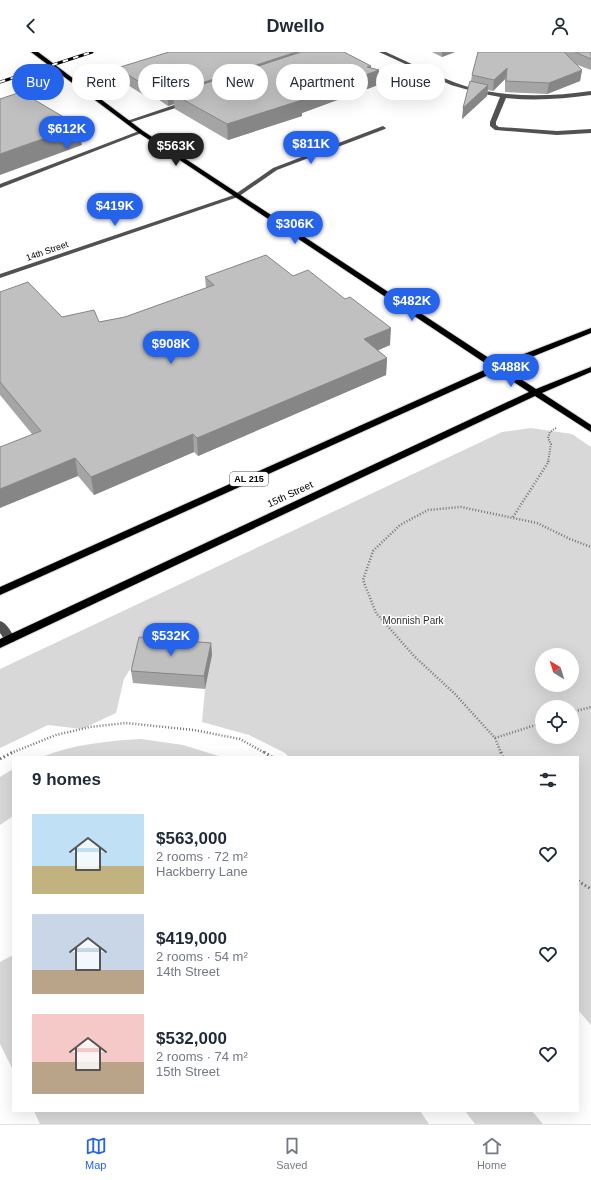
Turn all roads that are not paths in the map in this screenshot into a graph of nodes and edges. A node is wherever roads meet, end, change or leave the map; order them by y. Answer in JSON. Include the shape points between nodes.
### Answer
{"nodes":[{"id":1,"x":34,"y":52,"type":"edge"},
{"id":2,"x":382,"y":52,"type":"edge"},
{"id":3,"x":591,"y":93,"type":"edge"},
{"id":4,"x":504,"y":95,"type":"junction"},
{"id":5,"x":191,"y":101,"type":"edge"},
{"id":6,"x":127,"y":122,"type":"junction"},
{"id":7,"x":383,"y":128,"type":"dead end"},
{"id":8,"x":591,"y":131,"type":"edge"},
{"id":9,"x":141,"y":132,"type":"junction"},
{"id":10,"x":0,"y":186,"type":"edge"},
{"id":11,"x":236,"y":196,"type":"junction"},
{"id":12,"x":0,"y":276,"type":"edge"},
{"id":13,"x":591,"y":330,"type":"edge"},
{"id":14,"x":498,"y":367,"type":"junction"},
{"id":15,"x":591,"y":369,"type":"edge"},
{"id":16,"x":536,"y":392,"type":"junction"},
{"id":17,"x":591,"y":429,"type":"edge"},
{"id":18,"x":0,"y":591,"type":"edge"},
{"id":19,"x":0,"y":625,"type":"edge"},
{"id":20,"x":10,"y":639,"type":"junction"},
{"id":21,"x":0,"y":644,"type":"edge"}],
"edges":[{"from":1,"to":6,"type":"main road"},
{"from":2,"to":4,"type":"street","via":[[454,84],[484,93]]},
{"from":3,"to":4,"type":"street","via":[[544,98]]},
{"from":4,"to":8,"type":"street","via":[[493,122],[497,129],[557,133]]},
{"from":5,"to":6,"type":"street"},
{"from":6,"to":9,"type":"main road"},
{"from":7,"to":11,"type":"street","name":"14th Street","via":[[275,169]]},
{"from":9,"to":10,"type":"street"},
{"from":9,"to":11,"type":"main road"},
{"from":11,"to":12,"type":"street","name":"14th Street"},
{"from":11,"to":14,"type":"main road"},
{"from":13,"to":14,"type":"main road","number":"AL 215"},
{"from":14,"to":16,"type":"main road"},
{"from":14,"to":18,"type":"main road","number":"AL 215"},
{"from":15,"to":16,"type":"main road","name":"15th Street"},
{"from":16,"to":17,"type":"main road"},
{"from":16,"to":20,"type":"main road","name":"15th Street"},
{"from":19,"to":20,"type":"street"},
{"from":20,"to":21,"type":"main road","name":"15th Street"}]}
